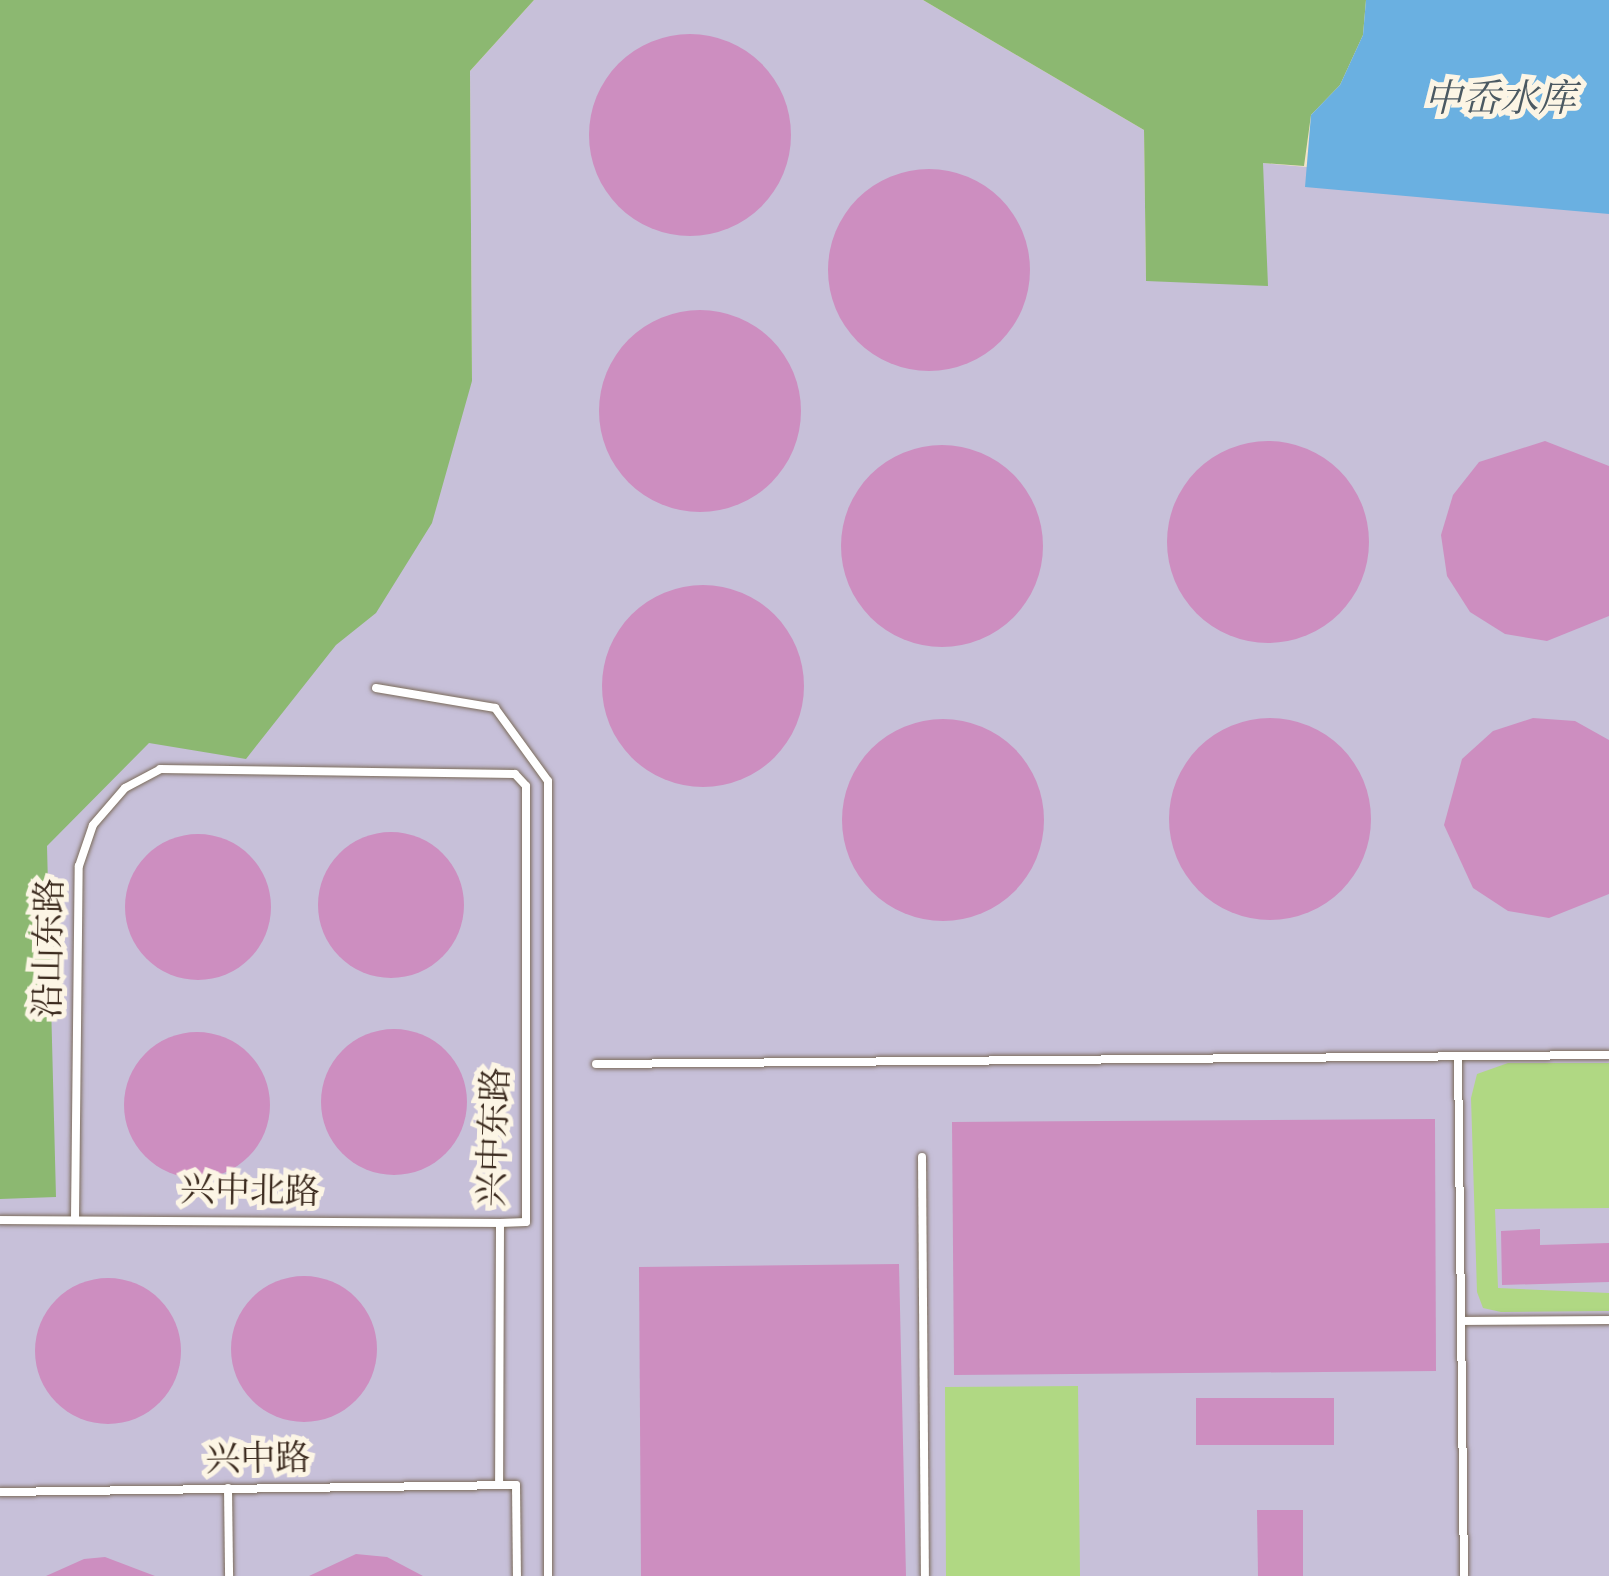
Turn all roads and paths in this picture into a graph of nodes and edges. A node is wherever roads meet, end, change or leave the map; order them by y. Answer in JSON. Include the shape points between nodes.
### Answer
{"nodes":[{"id":1,"x":376,"y":688,"type":"dead end"},
{"id":2,"x":516,"y":774,"type":"joint"},
{"id":3,"x":1609,"y":1055,"type":"edge"},
{"id":4,"x":1458,"y":1056,"type":"junction"},
{"id":5,"x":596,"y":1064,"type":"dead end"},
{"id":6,"x":922,"y":1157,"type":"dead end"},
{"id":7,"x":75,"y":1219,"type":"junction"},
{"id":8,"x":0,"y":1220,"type":"edge"},
{"id":9,"x":500,"y":1223,"type":"junction"},
{"id":10,"x":1609,"y":1320,"type":"edge"},
{"id":11,"x":1461,"y":1321,"type":"junction"},
{"id":12,"x":499,"y":1486,"type":"junction"},
{"id":13,"x":228,"y":1488,"type":"junction"},
{"id":14,"x":0,"y":1492,"type":"edge"},
{"id":15,"x":229,"y":1576,"type":"edge"},
{"id":16,"x":517,"y":1576,"type":"edge"},
{"id":17,"x":548,"y":1576,"type":"edge"},
{"id":18,"x":925,"y":1576,"type":"edge"},
{"id":19,"x":1464,"y":1576,"type":"edge"}],
"edges":[{"from":1,"to":17,"type":"lane","via":[[495,708],[548,780]]},
{"from":2,"to":7,"type":"lane","name":"沿山东路","via":[[160,769],[125,788],[94,826],[79,866]]},
{"from":2,"to":9,"type":"lane","name":"兴中东路","via":[[526,786],[526,1222]]},
{"from":3,"to":4,"type":"lane"},
{"from":4,"to":5,"type":"lane"},
{"from":4,"to":11,"type":"lane"},
{"from":6,"to":18,"type":"lane"},
{"from":7,"to":8,"type":"lane","name":"兴中北路"},
{"from":7,"to":9,"type":"lane","name":"兴中北路"},
{"from":9,"to":12,"type":"lane","name":"兴中东路"},
{"from":10,"to":11,"type":"lane"},
{"from":11,"to":19,"type":"lane"},
{"from":12,"to":13,"type":"lane","name":"兴中路"},
{"from":12,"to":16,"type":"lane","name":"兴中路","via":[[516,1485]]},
{"from":13,"to":14,"type":"lane","name":"兴中路"},
{"from":13,"to":15,"type":"lane"}]}
